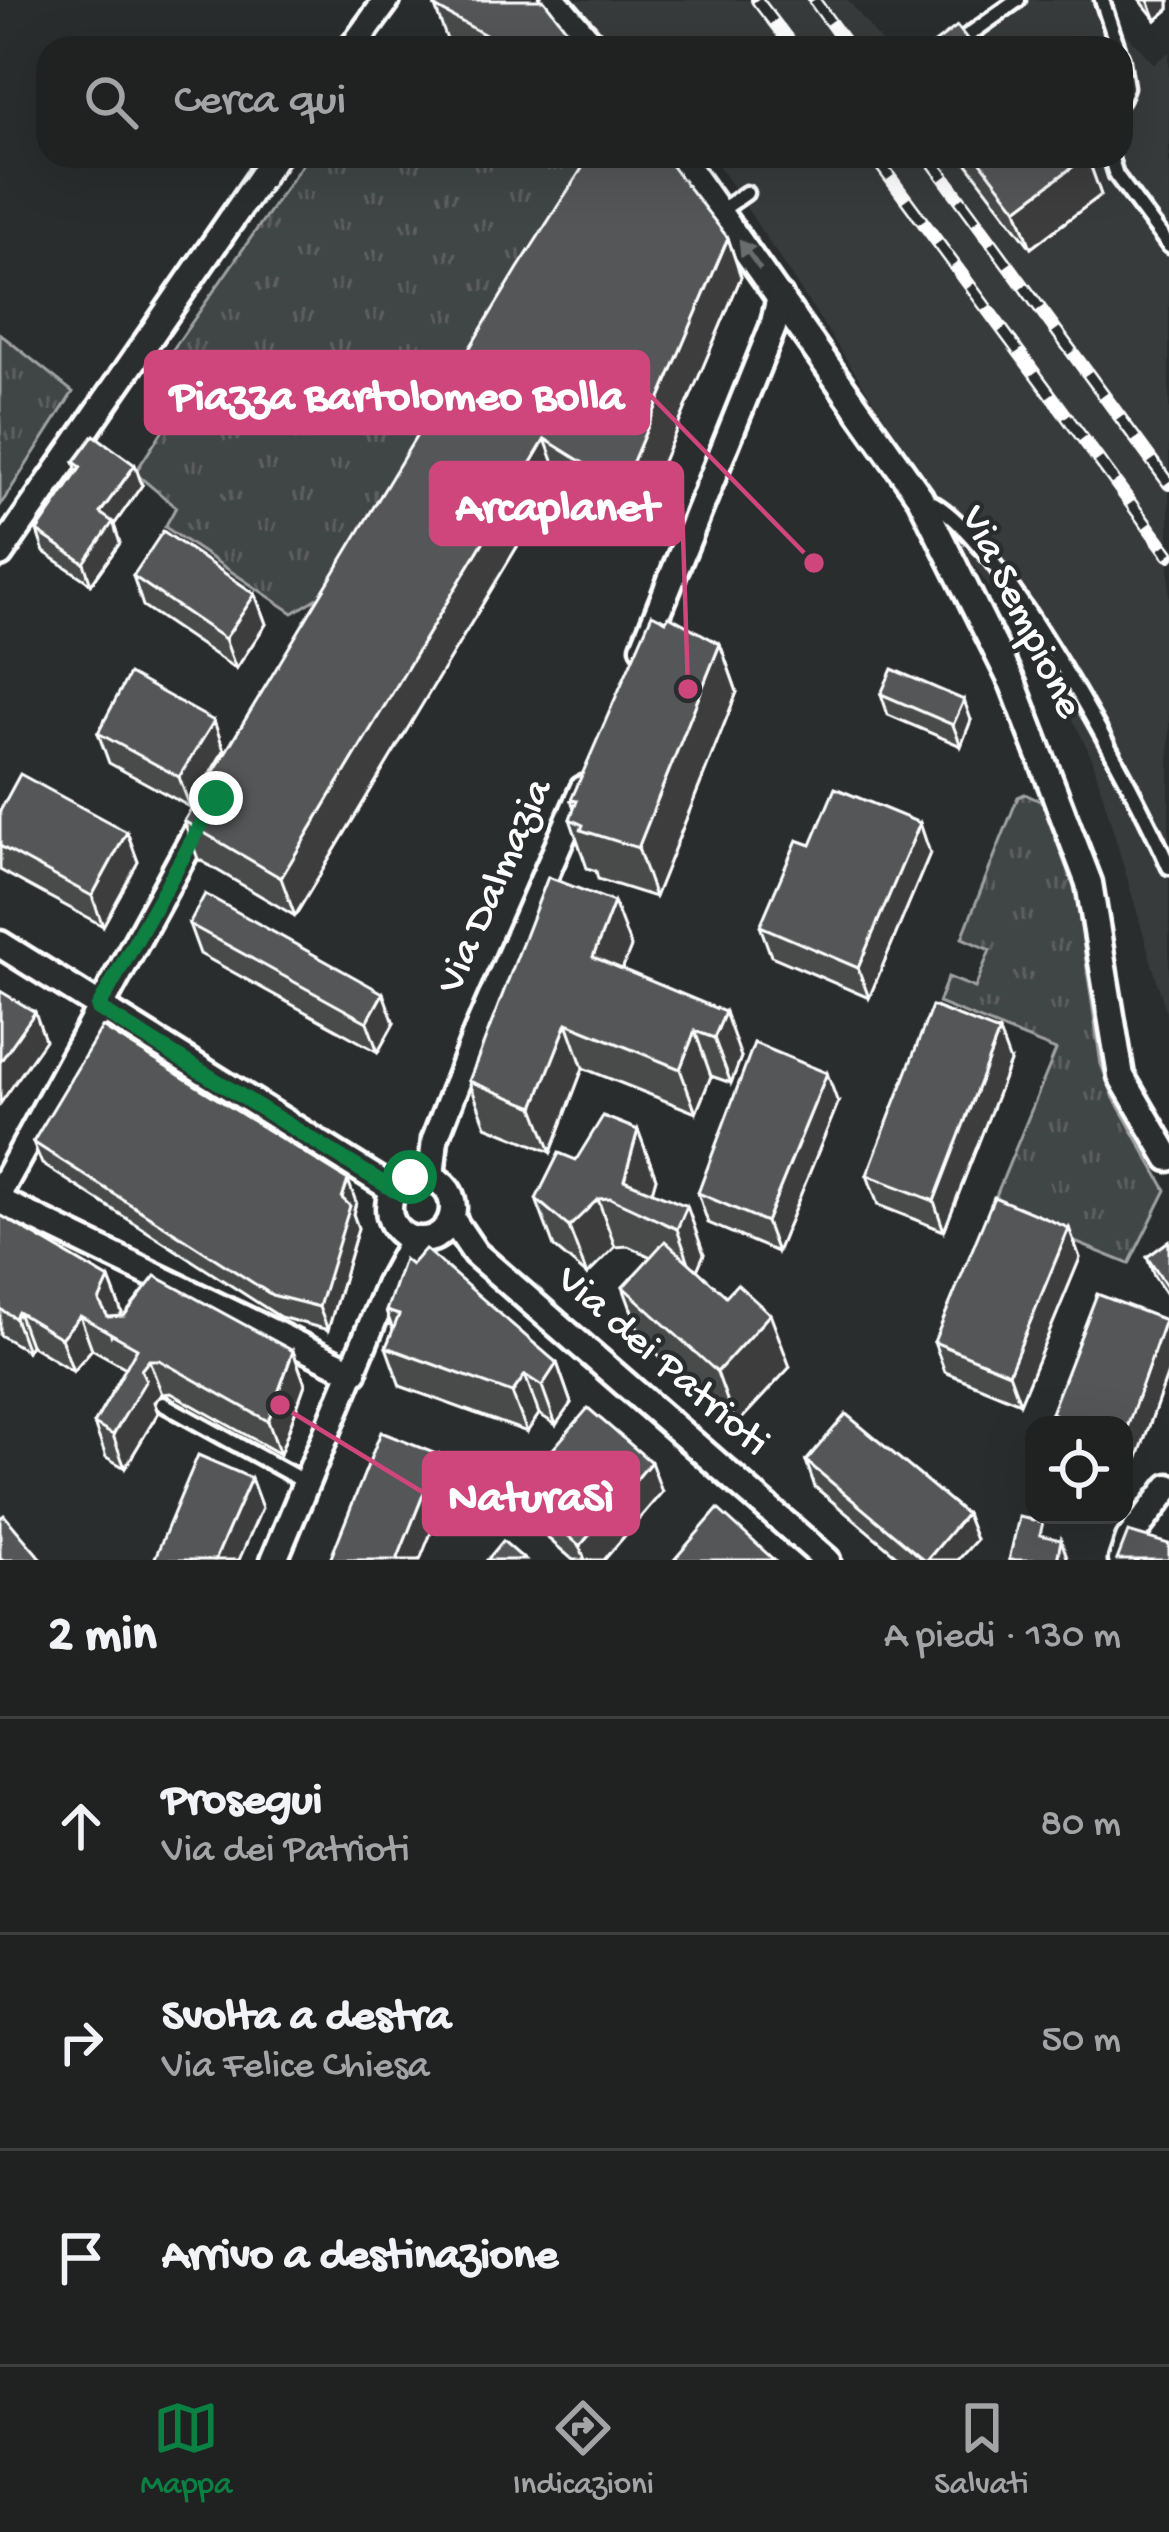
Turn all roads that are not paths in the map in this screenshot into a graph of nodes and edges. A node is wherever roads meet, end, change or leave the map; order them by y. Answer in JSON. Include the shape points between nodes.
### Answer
{"nodes":[{"id":1,"x":387,"y":0,"type":"edge"},
{"id":2,"x":554,"y":0,"type":"edge"},
{"id":3,"x":1018,"y":0,"type":"edge"},
{"id":4,"x":1102,"y":0,"type":"edge"},
{"id":5,"x":361,"y":36,"type":"edge"},
{"id":6,"x":586,"y":36,"type":"edge"},
{"id":7,"x":967,"y":36,"type":"edge"},
{"id":8,"x":1114,"y":36,"type":"edge"},
{"id":9,"x":267,"y":168,"type":"edge"},
{"id":10,"x":688,"y":168,"type":"edge"},
{"id":11,"x":1113,"y":168,"type":"edge"},
{"id":12,"x":746,"y":193,"type":"dead end"},
{"id":13,"x":719,"y":212,"type":"junction"},
{"id":14,"x":1169,"y":246,"type":"edge"},
{"id":15,"x":780,"y":297,"type":"junction"},
{"id":16,"x":920,"y":497,"type":"junction"},
{"id":17,"x":0,"y":554,"type":"edge"},
{"id":18,"x":633,"y":674,"type":"edge"},
{"id":19,"x":596,"y":758,"type":"edge"},
{"id":20,"x":216,"y":798,"type":"edge"},
{"id":21,"x":1169,"y":867,"type":"edge"},
{"id":22,"x":0,"y":944,"type":"edge"},
{"id":23,"x":98,"y":1008,"type":"junction"},
{"id":24,"x":1169,"y":1158,"type":"edge"},
{"id":25,"x":431,"y":1177,"type":"junction"},
{"id":26,"x":394,"y":1190,"type":"junction"},
{"id":27,"x":0,"y":1191,"type":"edge"},
{"id":28,"x":0,"y":1201,"type":"edge"},
{"id":29,"x":452,"y":1219,"type":"junction"},
{"id":30,"x":412,"y":1239,"type":"junction"},
{"id":31,"x":354,"y":1372,"type":"junction"},
{"id":32,"x":163,"y":1404,"type":"dead end"},
{"id":33,"x":307,"y":1483,"type":"junction"},
{"id":34,"x":1169,"y":1487,"type":"edge"},
{"id":35,"x":1133,"y":1549,"type":"edge"},
{"id":36,"x":274,"y":1560,"type":"edge"},
{"id":37,"x":827,"y":1560,"type":"edge"}],
"edges":[{"from":1,"to":5,"type":"street"},
{"from":2,"to":6,"type":"street"},
{"from":3,"to":7,"type":"lane"},
{"from":4,"to":8,"type":"lane"},
{"from":9,"to":17,"type":"street"},
{"from":10,"to":13,"type":"street","name":"Via Sempione"},
{"from":11,"to":14,"type":"lane"},
{"from":12,"to":13,"type":"lane"},
{"from":15,"to":13,"type":"street","name":"Via Sempione","one_way":true},
{"from":15,"to":16,"type":"street","name":"Via Sempione"},
{"from":15,"to":18,"type":"street"},
{"from":16,"to":21,"type":"lane","via":[[958,520],[1055,654]]},
{"from":16,"to":24,"type":"street","name":"Via Sempione","via":[[1034,729],[1089,884],[1121,1076]]},
{"from":19,"to":25,"type":"street","name":"Via Dalmazia","via":[[477,1031],[435,1139]]},
{"from":20,"to":23,"type":"street"},
{"from":22,"to":23,"type":"street"},
{"from":23,"to":26,"type":"street"},
{"from":23,"to":27,"type":"street"},
{"from":25,"to":26,"type":"street","via":[[410,1177]]},
{"from":25,"to":29,"type":"street","via":[[448,1189]]},
{"from":26,"to":30,"type":"street","via":[[391,1220]]},
{"from":28,"to":31,"type":"street","via":[[154,1289]]},
{"from":29,"to":30,"type":"street","via":[[436,1237]]},
{"from":29,"to":37,"type":"street","name":"Via dei Patrioti","via":[[475,1253]]},
{"from":30,"to":31,"type":"street"},
{"from":31,"to":33,"type":"street"},
{"from":32,"to":33,"type":"lane"},
{"from":33,"to":36,"type":"street"},
{"from":34,"to":35,"type":"street"}]}
